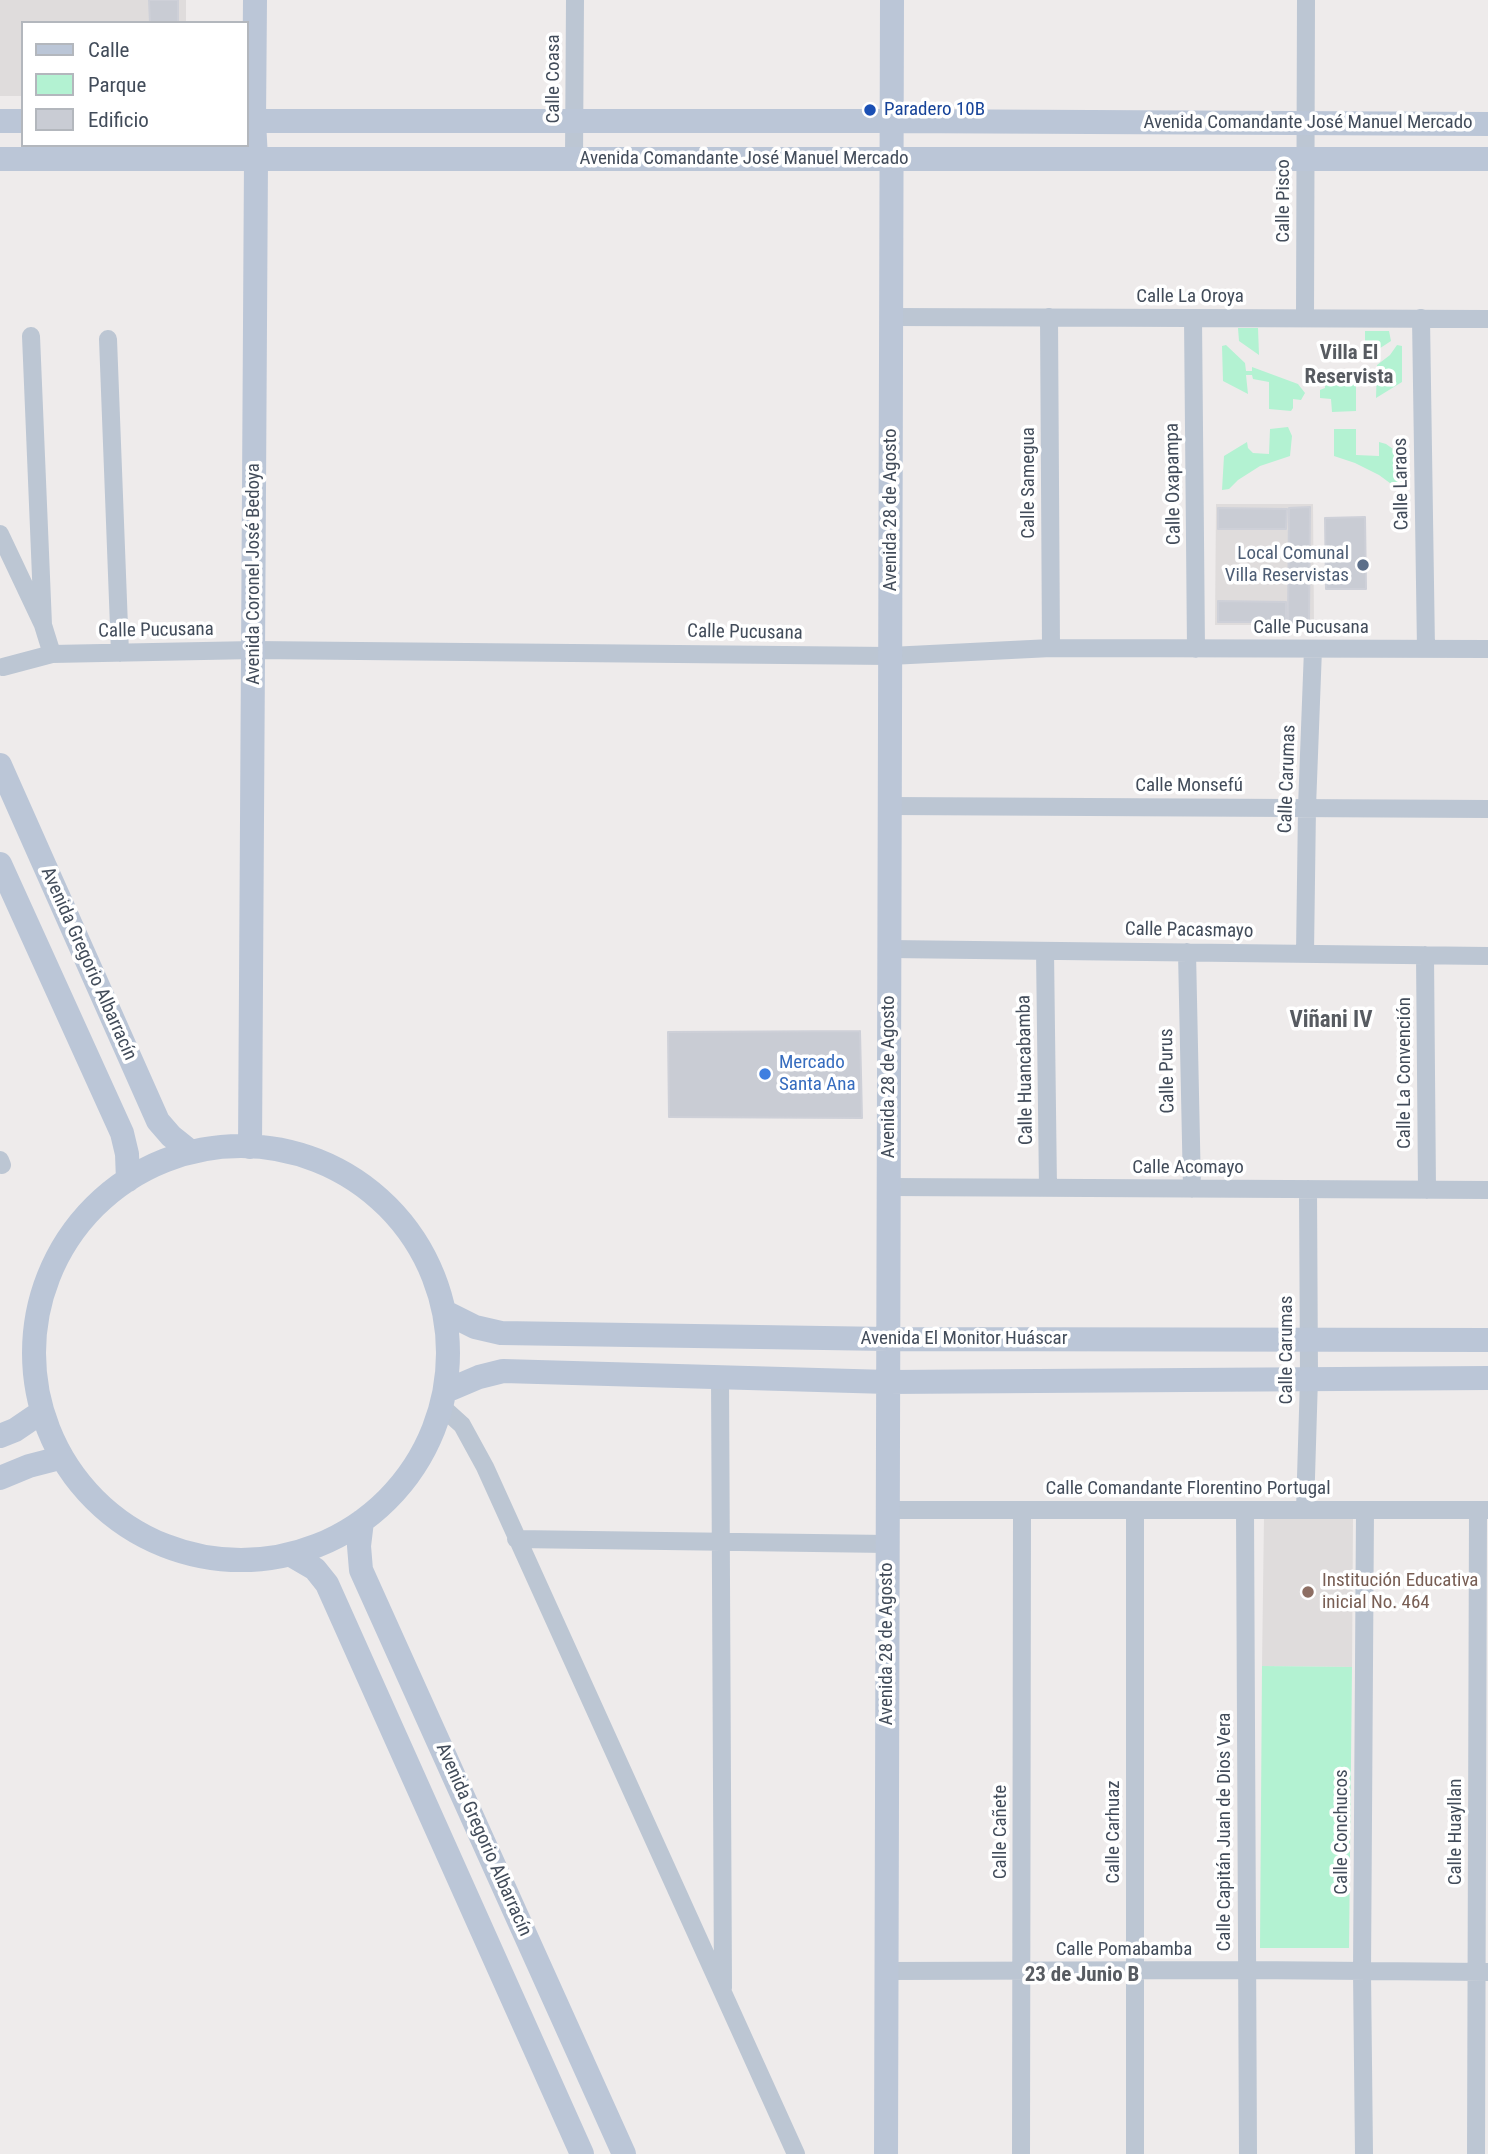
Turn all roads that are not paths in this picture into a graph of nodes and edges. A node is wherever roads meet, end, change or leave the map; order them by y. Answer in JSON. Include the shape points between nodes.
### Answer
{"nodes":[{"id":1,"x":255,"y":0,"type":"edge"},
{"id":2,"x":575,"y":0,"type":"edge"},
{"id":3,"x":892,"y":0,"type":"edge"},
{"id":4,"x":1306,"y":0,"type":"edge"},
{"id":5,"x":0,"y":121,"type":"edge"},
{"id":6,"x":21,"y":121,"type":"edge"},
{"id":7,"x":250,"y":121,"type":"edge"},
{"id":8,"x":575,"y":121,"type":"junction"},
{"id":9,"x":892,"y":121,"type":"junction"},
{"id":10,"x":1306,"y":123,"type":"junction"},
{"id":11,"x":1488,"y":124,"type":"edge"},
{"id":12,"x":0,"y":159,"type":"edge"},
{"id":13,"x":256,"y":159,"type":"junction"},
{"id":14,"x":575,"y":159,"type":"junction"},
{"id":15,"x":892,"y":159,"type":"junction"},
{"id":16,"x":1305,"y":159,"type":"junction"},
{"id":17,"x":1488,"y":159,"type":"edge"},
{"id":18,"x":891,"y":317,"type":"junction"},
{"id":19,"x":1049,"y":317,"type":"junction"},
{"id":20,"x":1193,"y":318,"type":"junction"},
{"id":21,"x":1305,"y":318,"type":"junction"},
{"id":22,"x":1421,"y":318,"type":"junction"},
{"id":23,"x":1488,"y":318,"type":"edge"},
{"id":24,"x":31,"y":335,"type":"dead end"},
{"id":25,"x":108,"y":339,"type":"dead end"},
{"id":26,"x":0,"y":534,"type":"edge"},
{"id":27,"x":43,"y":625,"type":"junction"},
{"id":28,"x":1051,"y":648,"type":"junction"},
{"id":29,"x":1196,"y":649,"type":"junction"},
{"id":30,"x":1313,"y":649,"type":"junction"},
{"id":31,"x":1426,"y":649,"type":"junction"},
{"id":32,"x":1488,"y":649,"type":"edge"},
{"id":33,"x":254,"y":650,"type":"junction"},
{"id":34,"x":120,"y":653,"type":"junction"},
{"id":35,"x":52,"y":654,"type":"junction"},
{"id":36,"x":890,"y":656,"type":"junction"},
{"id":37,"x":3,"y":667,"type":"dead end"},
{"id":38,"x":0,"y":765,"type":"edge"},
{"id":39,"x":890,"y":806,"type":"junction"},
{"id":40,"x":1307,"y":807,"type":"junction"},
{"id":41,"x":1488,"y":809,"type":"edge"},
{"id":42,"x":0,"y":864,"type":"edge"},
{"id":43,"x":889,"y":949,"type":"junction"},
{"id":44,"x":1045,"y":951,"type":"junction"},
{"id":45,"x":1187,"y":952,"type":"junction"},
{"id":46,"x":1305,"y":953,"type":"junction"},
{"id":47,"x":1425,"y":955,"type":"junction"},
{"id":48,"x":1488,"y":956,"type":"edge"},
{"id":49,"x":250,"y":1147,"type":"junction"},
{"id":50,"x":191,"y":1152,"type":"junction"},
{"id":51,"x":128,"y":1180,"type":"junction"},
{"id":52,"x":889,"y":1187,"type":"junction"},
{"id":53,"x":1048,"y":1188,"type":"junction"},
{"id":54,"x":1192,"y":1189,"type":"junction"},
{"id":55,"x":1308,"y":1189,"type":"junction"},
{"id":56,"x":1427,"y":1190,"type":"junction"},
{"id":57,"x":1488,"y":1190,"type":"edge"},
{"id":58,"x":445,"y":1312,"type":"junction"},
{"id":59,"x":1308,"y":1338,"type":"junction"},
{"id":60,"x":888,"y":1339,"type":"junction"},
{"id":61,"x":1488,"y":1340,"type":"edge"},
{"id":62,"x":720,"y":1377,"type":"junction"},
{"id":63,"x":1309,"y":1378,"type":"junction"},
{"id":64,"x":1488,"y":1378,"type":"edge"},
{"id":65,"x":888,"y":1382,"type":"junction"},
{"id":66,"x":444,"y":1398,"type":"junction"},
{"id":67,"x":40,"y":1413,"type":"junction"},
{"id":68,"x":0,"y":1436,"type":"edge"},
{"id":69,"x":60,"y":1458,"type":"junction"},
{"id":70,"x":0,"y":1478,"type":"edge"},
{"id":71,"x":888,"y":1510,"type":"junction"},
{"id":72,"x":1022,"y":1510,"type":"junction"},
{"id":73,"x":1135,"y":1510,"type":"junction"},
{"id":74,"x":1245,"y":1510,"type":"junction"},
{"id":75,"x":1305,"y":1510,"type":"junction"},
{"id":76,"x":1365,"y":1510,"type":"junction"},
{"id":77,"x":1483,"y":1510,"type":"edge"},
{"id":78,"x":362,"y":1521,"type":"junction"},
{"id":79,"x":516,"y":1539,"type":"junction"},
{"id":80,"x":721,"y":1542,"type":"junction"},
{"id":81,"x":888,"y":1544,"type":"junction"},
{"id":82,"x":291,"y":1555,"type":"junction"},
{"id":83,"x":1247,"y":1970,"type":"junction"},
{"id":84,"x":886,"y":1971,"type":"junction"},
{"id":85,"x":1021,"y":1971,"type":"junction"},
{"id":86,"x":1135,"y":1972,"type":"junction"},
{"id":87,"x":1362,"y":1972,"type":"junction"},
{"id":88,"x":1482,"y":1972,"type":"edge"},
{"id":89,"x":723,"y":1995,"type":"junction"},
{"id":90,"x":582,"y":2154,"type":"edge"},
{"id":91,"x":624,"y":2154,"type":"edge"},
{"id":92,"x":796,"y":2154,"type":"edge"},
{"id":93,"x":886,"y":2154,"type":"edge"},
{"id":94,"x":1021,"y":2154,"type":"edge"},
{"id":95,"x":1135,"y":2154,"type":"edge"},
{"id":96,"x":1248,"y":2154,"type":"edge"},
{"id":97,"x":1364,"y":2154,"type":"edge"},
{"id":98,"x":1476,"y":2154,"type":"edge"}],
"edges":[{"from":1,"to":7,"type":"street","name":"Avenida Coronel José Bedoya"},
{"from":2,"to":8,"type":"street","name":"Calle Coasa"},
{"from":3,"to":9,"type":"street","name":"Avenida 28 de Agosto"},
{"from":4,"to":10,"type":"street","name":"Calle Pisco"},
{"from":5,"to":6,"type":"street"},
{"from":7,"to":8,"type":"street","name":"Avenida Comandante José Manuel Mercado"},
{"from":7,"to":13,"type":"street","name":"Avenida Coronel José Bedoya"},
{"from":8,"to":9,"type":"street","name":"Avenida Comandante José Manuel Mercado"},
{"from":8,"to":14,"type":"street","name":"Calle Coasa"},
{"from":9,"to":10,"type":"street","name":"Avenida Comandante José Manuel Mercado"},
{"from":9,"to":15,"type":"street","name":"Avenida 28 de Agosto"},
{"from":10,"to":11,"type":"street","name":"Avenida Comandante José Manuel Mercado"},
{"from":10,"to":16,"type":"street","name":"Calle Pisco"},
{"from":12,"to":13,"type":"street","name":"Avenida Comandante José Manuel Mercado"},
{"from":13,"to":14,"type":"street","name":"Avenida Comandante José Manuel Mercado"},
{"from":13,"to":33,"type":"street","name":"Avenida Coronel José Bedoya"},
{"from":14,"to":15,"type":"street","name":"Avenida Comandante José Manuel Mercado"},
{"from":15,"to":16,"type":"street","name":"Avenida Comandante José Manuel Mercado"},
{"from":15,"to":18,"type":"street","name":"Avenida 28 de Agosto"},
{"from":16,"to":17,"type":"street","name":"Avenida Comandante José Manuel Mercado"},
{"from":16,"to":21,"type":"street","name":"Calle Pisco"},
{"from":18,"to":19,"type":"street","name":"Calle La Oroya"},
{"from":18,"to":36,"type":"street","name":"Avenida 28 de Agosto"},
{"from":19,"to":20,"type":"street","name":"Calle La Oroya"},
{"from":19,"to":28,"type":"street","name":"Calle Samegua"},
{"from":20,"to":21,"type":"street","name":"Calle La Oroya"},
{"from":20,"to":29,"type":"street","name":"Calle Oxapampa"},
{"from":21,"to":22,"type":"street","name":"Calle La Oroya"},
{"from":22,"to":23,"type":"street","name":"Calle La Oroya"},
{"from":22,"to":31,"type":"street","name":"Calle Laraos"},
{"from":24,"to":27,"type":"street"},
{"from":25,"to":34,"type":"street"},
{"from":26,"to":27,"type":"street"},
{"from":27,"to":35,"type":"street"},
{"from":28,"to":29,"type":"street","name":"Calle Pucusana"},
{"from":28,"to":36,"type":"street","name":"Calle Pucusana"},
{"from":29,"to":30,"type":"street","name":"Calle Pucusana"},
{"from":30,"to":31,"type":"street","name":"Calle Pucusana"},
{"from":30,"to":40,"type":"street","name":"Calle Carumas"},
{"from":31,"to":32,"type":"street","name":"Calle Pucusana"},
{"from":33,"to":34,"type":"street","name":"Calle Pucusana"},
{"from":33,"to":36,"type":"street","name":"Calle Pucusana"},
{"from":33,"to":49,"type":"street","name":"Avenida Coronel José Bedoya"},
{"from":34,"to":35,"type":"street","name":"Calle Pucusana"},
{"from":35,"to":37,"type":"street","name":"Calle Pucusana"},
{"from":36,"to":39,"type":"street","name":"Avenida 28 de Agosto"},
{"from":38,"to":50,"type":"street","name":"Avenida Gregorio Albarracín","via":[[158,1121]]},
{"from":39,"to":40,"type":"street","name":"Calle Monsefú"},
{"from":39,"to":43,"type":"street","name":"Avenida 28 de Agosto"},
{"from":40,"to":41,"type":"street","name":"Calle Monsefú"},
{"from":40,"to":46,"type":"street","name":"Calle Carumas"},
{"from":42,"to":51,"type":"street","name":"Avenida Gregorio Albarracín","via":[[122,1133]]},
{"from":43,"to":44,"type":"street","name":"Calle Pacasmayo"},
{"from":43,"to":52,"type":"street","name":"Avenida 28 de Agosto"},
{"from":44,"to":45,"type":"street","name":"Calle Pacasmayo"},
{"from":44,"to":53,"type":"street","name":"Calle Huancabamba"},
{"from":45,"to":46,"type":"street","name":"Calle Pacasmayo"},
{"from":45,"to":54,"type":"street","name":"Calle Purus"},
{"from":46,"to":47,"type":"street","name":"Calle Pacasmayo"},
{"from":47,"to":48,"type":"street","name":"Calle Pacasmayo"},
{"from":47,"to":56,"type":"street","name":"Calle La Convención"},
{"from":49,"to":50,"type":"street"},
{"from":49,"to":58,"type":"street","via":[[315,1159],[352,1178],[385,1203],[412,1235],[433,1272]]},
{"from":50,"to":51,"type":"street"},
{"from":51,"to":67,"type":"street","via":[[94,1207],[73,1232],[47,1279],[36,1321],[34,1354]]},
{"from":52,"to":53,"type":"street","name":"Calle Acomayo"},
{"from":52,"to":60,"type":"street","name":"Avenida 28 de Agosto"},
{"from":53,"to":54,"type":"street","name":"Calle Acomayo"},
{"from":54,"to":55,"type":"street","name":"Calle Acomayo"},
{"from":55,"to":56,"type":"street","name":"Calle Acomayo"},
{"from":55,"to":59,"type":"street","name":"Calle Carumas"},
{"from":56,"to":57,"type":"street","name":"Calle Acomayo"},
{"from":58,"to":60,"type":"street","name":"Avenida El Monitor Huáscar","via":[[475,1327],[501,1333]]},
{"from":58,"to":66,"type":"street","via":[[449,1351]]},
{"from":59,"to":60,"type":"street","name":"Avenida El Monitor Huáscar"},
{"from":59,"to":61,"type":"street","name":"Avenida El Monitor Huáscar"},
{"from":59,"to":63,"type":"street","name":"Calle Carumas"},
{"from":60,"to":65,"type":"street","name":"Avenida 28 de Agosto"},
{"from":62,"to":65,"type":"street"},
{"from":62,"to":66,"type":"street","via":[[503,1371],[478,1377]]},
{"from":62,"to":80,"type":"street"},
{"from":63,"to":64,"type":"street"},
{"from":63,"to":65,"type":"street"},
{"from":63,"to":75,"type":"street","name":"Calle Carumas"},
{"from":65,"to":71,"type":"street","name":"Avenida 28 de Agosto"},
{"from":66,"to":78,"type":"street","via":[[417,1464],[392,1495]]},
{"from":66,"to":79,"type":"street","via":[[485,1467]]},
{"from":67,"to":68,"type":"street"},
{"from":67,"to":69,"type":"street"},
{"from":69,"to":70,"type":"street"},
{"from":69,"to":82,"type":"street","via":[[106,1512],[138,1534],[174,1550],[212,1559]]},
{"from":71,"to":72,"type":"street","name":"Calle Comandante Florentino Portugal"},
{"from":71,"to":81,"type":"street","name":"Avenida 28 de Agosto"},
{"from":72,"to":73,"type":"street","name":"Calle Comandante Florentino Portugal"},
{"from":72,"to":85,"type":"street","name":"Calle Cañete"},
{"from":73,"to":74,"type":"street","name":"Calle Comandante Florentino Portugal"},
{"from":73,"to":86,"type":"street","name":"Calle Carhuaz"},
{"from":74,"to":75,"type":"street","name":"Calle Comandante Florentino Portugal"},
{"from":74,"to":83,"type":"street","name":"Calle Capitán Juan de Dios Vera"},
{"from":75,"to":76,"type":"street","name":"Calle Comandante Florentino Portugal"},
{"from":76,"to":77,"type":"street","name":"Calle Comandante Florentino Portugal"},
{"from":76,"to":87,"type":"street","name":"Calle Conchucos"},
{"from":77,"to":88,"type":"street","name":"Calle Huayllan"},
{"from":78,"to":82,"type":"street","via":[[328,1542]]},
{"from":78,"to":91,"type":"street","name":"Avenida Gregorio Albarracín","via":[[361,1570]]},
{"from":79,"to":80,"type":"street"},
{"from":79,"to":89,"type":"street"},
{"from":80,"to":81,"type":"street"},
{"from":80,"to":89,"type":"street"},
{"from":81,"to":84,"type":"street","name":"Avenida 28 de Agosto"},
{"from":82,"to":90,"type":"street","name":"Avenida Gregorio Albarracín","via":[[315,1569],[327,1584]]},
{"from":83,"to":86,"type":"street","name":"Calle Pomabamba"},
{"from":83,"to":87,"type":"street","name":"Calle Pomabamba"},
{"from":83,"to":96,"type":"street","name":"Calle Capitán Juan de Dios Vera"},
{"from":84,"to":85,"type":"street","name":"Calle Pomabamba"},
{"from":84,"to":93,"type":"street","name":"Avenida 28 de Agosto"},
{"from":85,"to":86,"type":"street","name":"Calle Pomabamba"},
{"from":85,"to":94,"type":"street","name":"Calle Cañete"},
{"from":86,"to":95,"type":"street","name":"Calle Carhuaz"},
{"from":87,"to":88,"type":"street","name":"Calle Pomabamba"},
{"from":87,"to":97,"type":"street","name":"Calle Conchucos"},
{"from":88,"to":98,"type":"street","name":"Calle Huayllan"},
{"from":89,"to":92,"type":"street"}]}
